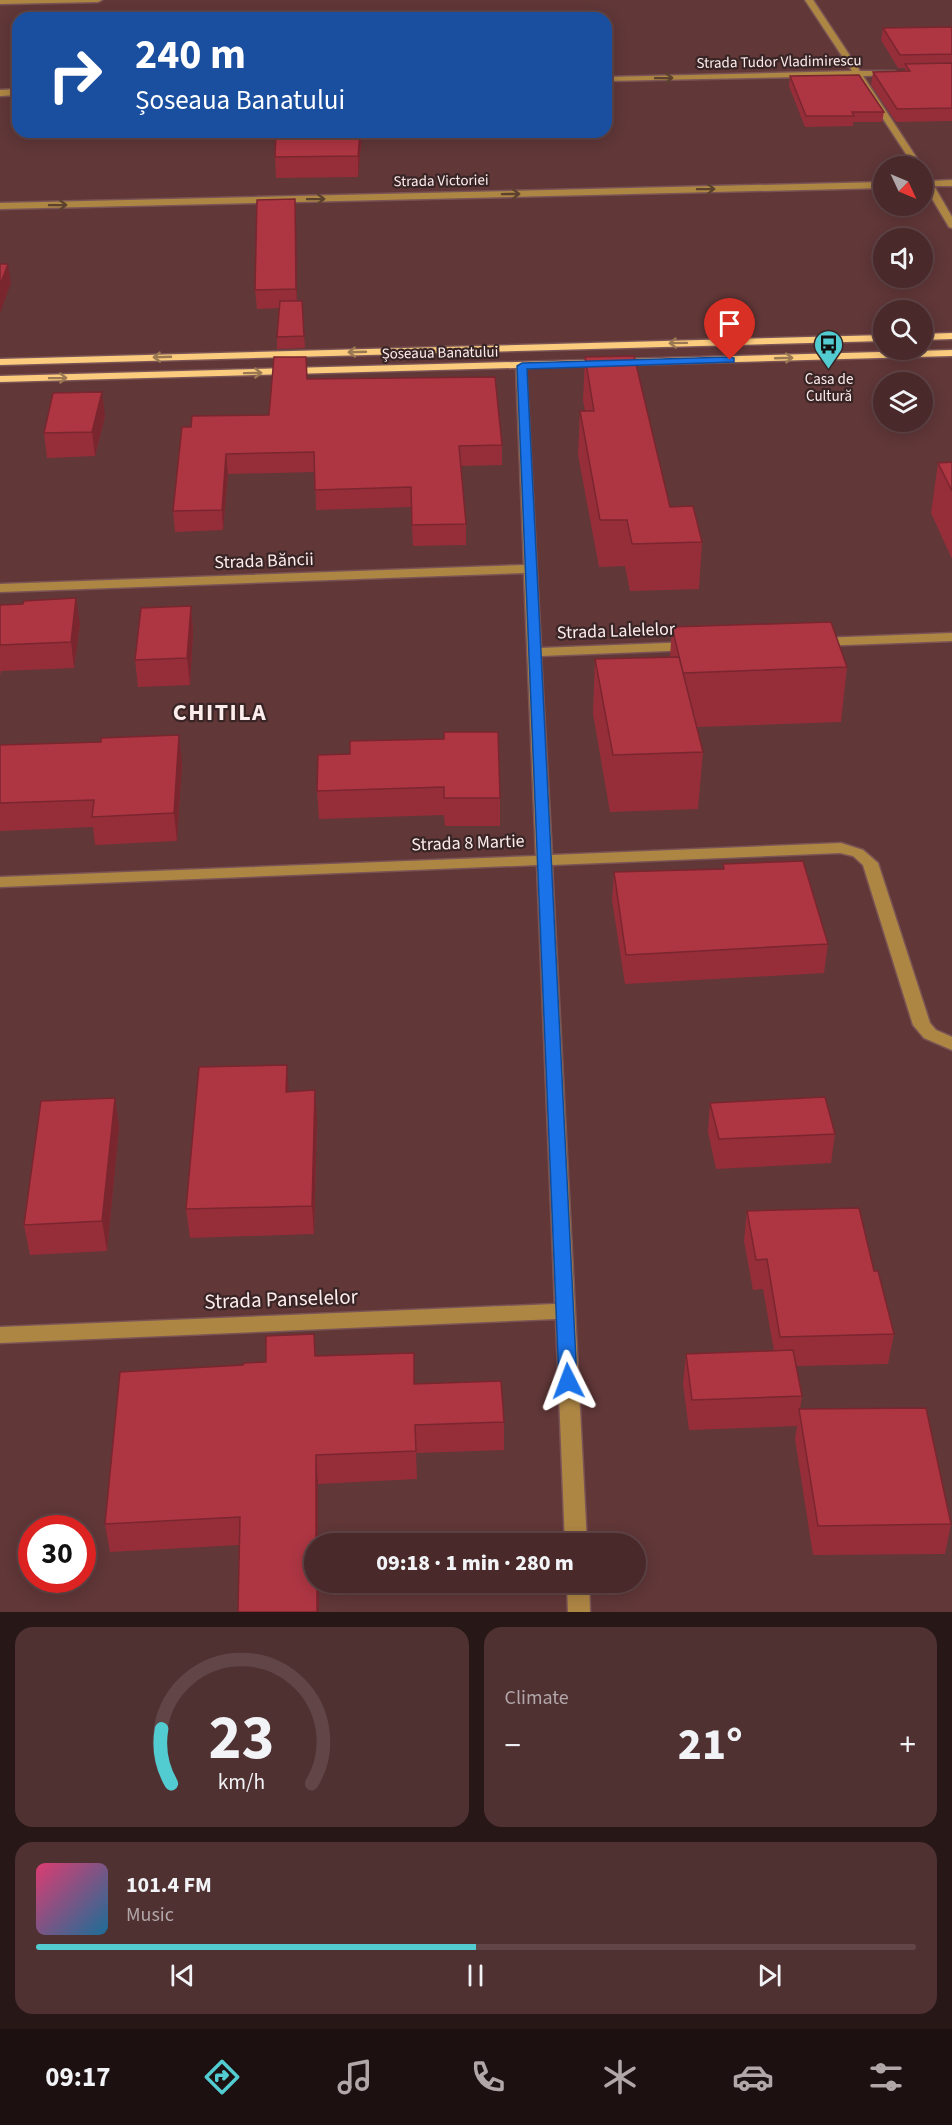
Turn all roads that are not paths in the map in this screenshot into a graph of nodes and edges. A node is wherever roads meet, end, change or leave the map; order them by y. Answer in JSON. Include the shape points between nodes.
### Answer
{"nodes":[{"id":1,"x":98,"y":0,"type":"edge"},
{"id":2,"x":809,"y":0,"type":"edge"},
{"id":3,"x":38,"y":1,"type":"edge"},
{"id":4,"x":0,"y":2,"type":"edge"},
{"id":5,"x":906,"y":73,"type":"edge"},
{"id":6,"x":859,"y":74,"type":"junction"},
{"id":7,"x":612,"y":79,"type":"edge"},
{"id":8,"x":912,"y":156,"type":"edge"},
{"id":9,"x":952,"y":183,"type":"edge"},
{"id":10,"x":933,"y":184,"type":"edge"},
{"id":11,"x":873,"y":185,"type":"edge"},
{"id":12,"x":933,"y":195,"type":"edge"},
{"id":13,"x":0,"y":206,"type":"edge"},
{"id":14,"x":952,"y":225,"type":"edge"},
{"id":15,"x":952,"y":336,"type":"edge"},
{"id":16,"x":933,"y":337,"type":"edge"},
{"id":17,"x":873,"y":338,"type":"edge"},
{"id":18,"x":952,"y":353,"type":"edge"},
{"id":19,"x":0,"y":362,"type":"edge"},
{"id":20,"x":522,"y":366,"type":"junction"},
{"id":21,"x":0,"y":379,"type":"edge"},
{"id":22,"x":530,"y":569,"type":"junction"},
{"id":23,"x":0,"y":588,"type":"edge"},
{"id":24,"x":952,"y":637,"type":"edge"},
{"id":25,"x":806,"y":642,"type":"edge"},
{"id":26,"x":700,"y":646,"type":"edge"},
{"id":27,"x":534,"y":652,"type":"junction"},
{"id":28,"x":544,"y":859,"type":"junction"},
{"id":29,"x":0,"y":882,"type":"edge"},
{"id":30,"x":952,"y":1044,"type":"edge"},
{"id":31,"x":565,"y":1311,"type":"junction"},
{"id":32,"x":0,"y":1335,"type":"edge"},
{"id":33,"x":575,"y":1533,"type":"edge"},
{"id":34,"x":578,"y":1593,"type":"edge"},
{"id":35,"x":579,"y":1612,"type":"edge"}],
"edges":[{"from":1,"to":3,"type":"street"},
{"from":2,"to":6,"type":"street"},
{"from":3,"to":4,"type":"street"},
{"from":5,"to":6,"type":"street","name":"Strada Tudor Vladimirescu"},
{"from":7,"to":6,"type":"street","name":"Strada Tudor Vladimirescu","one_way":true},
{"from":6,"to":8,"type":"street"},
{"from":9,"to":10,"type":"street"},
{"from":13,"to":11,"type":"street","name":"Strada Victoriei","one_way":true},
{"from":12,"to":14,"type":"street"},
{"from":15,"to":16,"type":"main road"},
{"from":17,"to":19,"type":"main road","name":"Șoseaua Banatului","one_way":true},
{"from":20,"to":18,"type":"main road","name":"Șoseaua Banatului","one_way":true},
{"from":21,"to":20,"type":"main road","name":"Șoseaua Banatului","one_way":true},
{"from":20,"to":22,"type":"street"},
{"from":22,"to":23,"type":"street","name":"Strada Băncii"},
{"from":22,"to":27,"type":"street"},
{"from":24,"to":25,"type":"street"},
{"from":26,"to":27,"type":"street","name":"Strada Lalelelor"},
{"from":27,"to":28,"type":"street"},
{"from":28,"to":29,"type":"street","name":"Strada 8 Martie"},
{"from":28,"to":30,"type":"street","name":"Strada 8 Martie","via":[[841,848],[858,853],[870,863],[922,1025],[930,1034]]},
{"from":28,"to":31,"type":"street"},
{"from":31,"to":32,"type":"street","name":"Strada Panselelor"},
{"from":31,"to":33,"type":"street"},
{"from":34,"to":35,"type":"street"}]}
